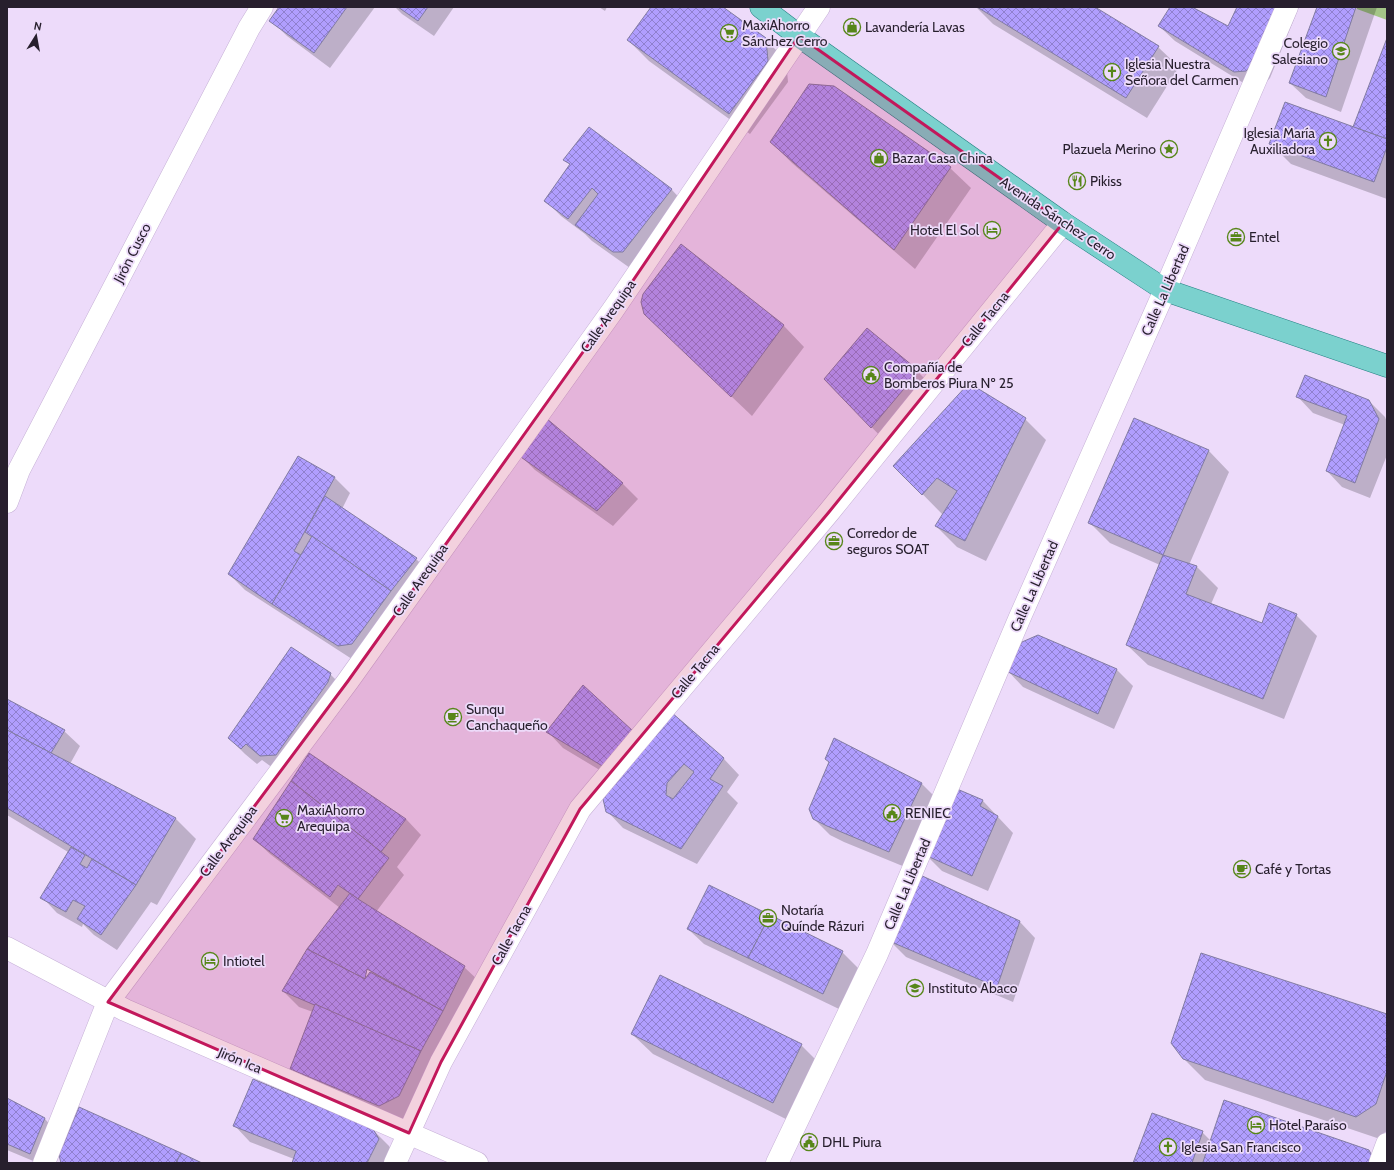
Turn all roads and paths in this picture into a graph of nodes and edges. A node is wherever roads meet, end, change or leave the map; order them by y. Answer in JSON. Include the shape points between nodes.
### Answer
{"nodes":[{"id":1,"x":262,"y":7,"type":"edge"},
{"id":2,"x":761,"y":7,"type":"edge"},
{"id":3,"x":819,"y":7,"type":"edge"},
{"id":4,"x":1287,"y":7,"type":"edge"},
{"id":5,"x":799,"y":36,"type":"junction"},
{"id":6,"x":1063,"y":223,"type":"junction"},
{"id":7,"x":1165,"y":290,"type":"junction"},
{"id":8,"x":1387,"y":366,"type":"edge"},
{"id":9,"x":7,"y":502,"type":"edge"},
{"id":10,"x":7,"y":948,"type":"edge"},
{"id":11,"x":108,"y":1002,"type":"junction"},
{"id":12,"x":409,"y":1133,"type":"junction"},
{"id":13,"x":1387,"y":1144,"type":"edge"},
{"id":14,"x":44,"y":1163,"type":"edge"},
{"id":15,"x":395,"y":1163,"type":"edge"},
{"id":16,"x":477,"y":1163,"type":"edge"},
{"id":17,"x":777,"y":1163,"type":"edge"},
{"id":18,"x":1380,"y":1163,"type":"edge"}],
"edges":[{"from":1,"to":9,"type":"street","name":"Jirón Cusco","via":[[248,28],[19,470]]},
{"from":2,"to":5,"type":"main road","name":"Avenida Sánchez Cerro"},
{"from":3,"to":5,"type":"street","name":"Calle Arequipa"},
{"from":4,"to":7,"type":"street","name":"Calle La Libertad"},
{"from":5,"to":6,"type":"main road","name":"Avenida Sánchez Cerro"},
{"from":5,"to":11,"type":"street","name":"Calle Arequipa","via":[[613,310],[348,681]]},
{"from":6,"to":7,"type":"main road","name":"Avenida Sánchez Cerro"},
{"from":6,"to":12,"type":"street","name":"Calle Tacna","via":[[829,512],[580,809],[441,1062]]},
{"from":7,"to":8,"type":"main road","name":"Avenida Sánchez Cerro"},
{"from":7,"to":17,"type":"street","name":"Calle La Libertad","via":[[1020,617],[877,954]]},
{"from":10,"to":11,"type":"street","name":"Jirón Ica"},
{"from":11,"to":12,"type":"street","name":"Jirón Ica"},
{"from":11,"to":14,"type":"street","name":"Calle Arequipa"},
{"from":12,"to":15,"type":"street","name":"Calle Tacna"},
{"from":12,"to":16,"type":"street","name":"Jirón Ica"},
{"from":13,"to":18,"type":"street"}]}
